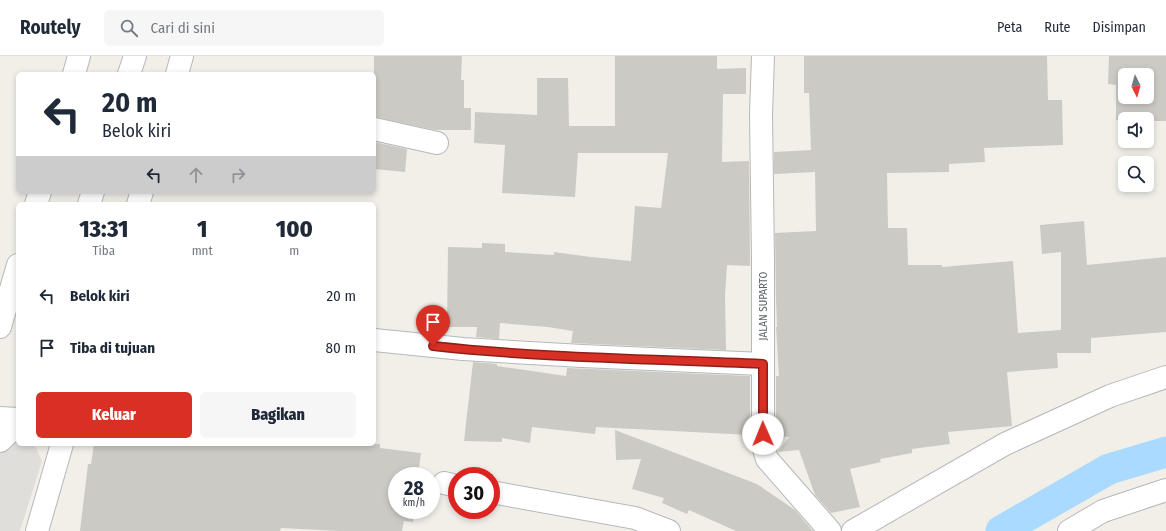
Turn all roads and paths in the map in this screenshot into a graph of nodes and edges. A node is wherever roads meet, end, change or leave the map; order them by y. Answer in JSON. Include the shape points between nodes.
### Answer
{"nodes":[{"id":1,"x":80,"y":56,"type":"edge"},
{"id":2,"x":135,"y":56,"type":"edge"},
{"id":3,"x":182,"y":56,"type":"edge"},
{"id":4,"x":764,"y":56,"type":"edge"},
{"id":5,"x":75,"y":72,"type":"edge"},
{"id":6,"x":130,"y":72,"type":"edge"},
{"id":7,"x":178,"y":72,"type":"edge"},
{"id":8,"x":376,"y":129,"type":"edge"},
{"id":9,"x":437,"y":143,"type":"dead end"},
{"id":10,"x":16,"y":272,"type":"edge"},
{"id":11,"x":0,"y":327,"type":"edge"},
{"id":12,"x":376,"y":340,"type":"edge"},
{"id":13,"x":763,"y":364,"type":"junction"},
{"id":14,"x":1166,"y":377,"type":"edge"},
{"id":15,"x":0,"y":418,"type":"edge"},
{"id":16,"x":16,"y":419,"type":"edge"},
{"id":17,"x":16,"y":426,"type":"edge"},
{"id":18,"x":0,"y":441,"type":"edge"},
{"id":19,"x":59,"y":446,"type":"edge"},
{"id":20,"x":1166,"y":490,"type":"edge"},
{"id":21,"x":500,"y":494,"type":"edge"},
{"id":22,"x":1104,"y":521,"type":"edge"},
{"id":23,"x":36,"y":531,"type":"edge"},
{"id":24,"x":668,"y":531,"type":"edge"},
{"id":25,"x":830,"y":531,"type":"edge"},
{"id":26,"x":853,"y":531,"type":"edge"},
{"id":27,"x":1069,"y":531,"type":"edge"}],
"edges":[{"from":1,"to":5,"type":"street"},
{"from":2,"to":6,"type":"street"},
{"from":3,"to":7,"type":"street"},
{"from":4,"to":13,"type":"street","name":"JALAN SUPARTO","via":[[761,114]]},
{"from":8,"to":9,"type":"street"},
{"from":10,"to":11,"type":"street"},
{"from":12,"to":13,"type":"street","via":[[471,350]]},
{"from":13,"to":25,"type":"street","name":"JALAN SUPARTO","via":[[763,446],[767,459]]},
{"from":14,"to":26,"type":"street","via":[[1110,396],[1004,444]]},
{"from":15,"to":16,"type":"street"},
{"from":17,"to":18,"type":"street"},
{"from":19,"to":23,"type":"street"},
{"from":20,"to":22,"type":"street"},
{"from":21,"to":24,"type":"street","via":[[636,518]]},
{"from":22,"to":27,"type":"street"}]}
